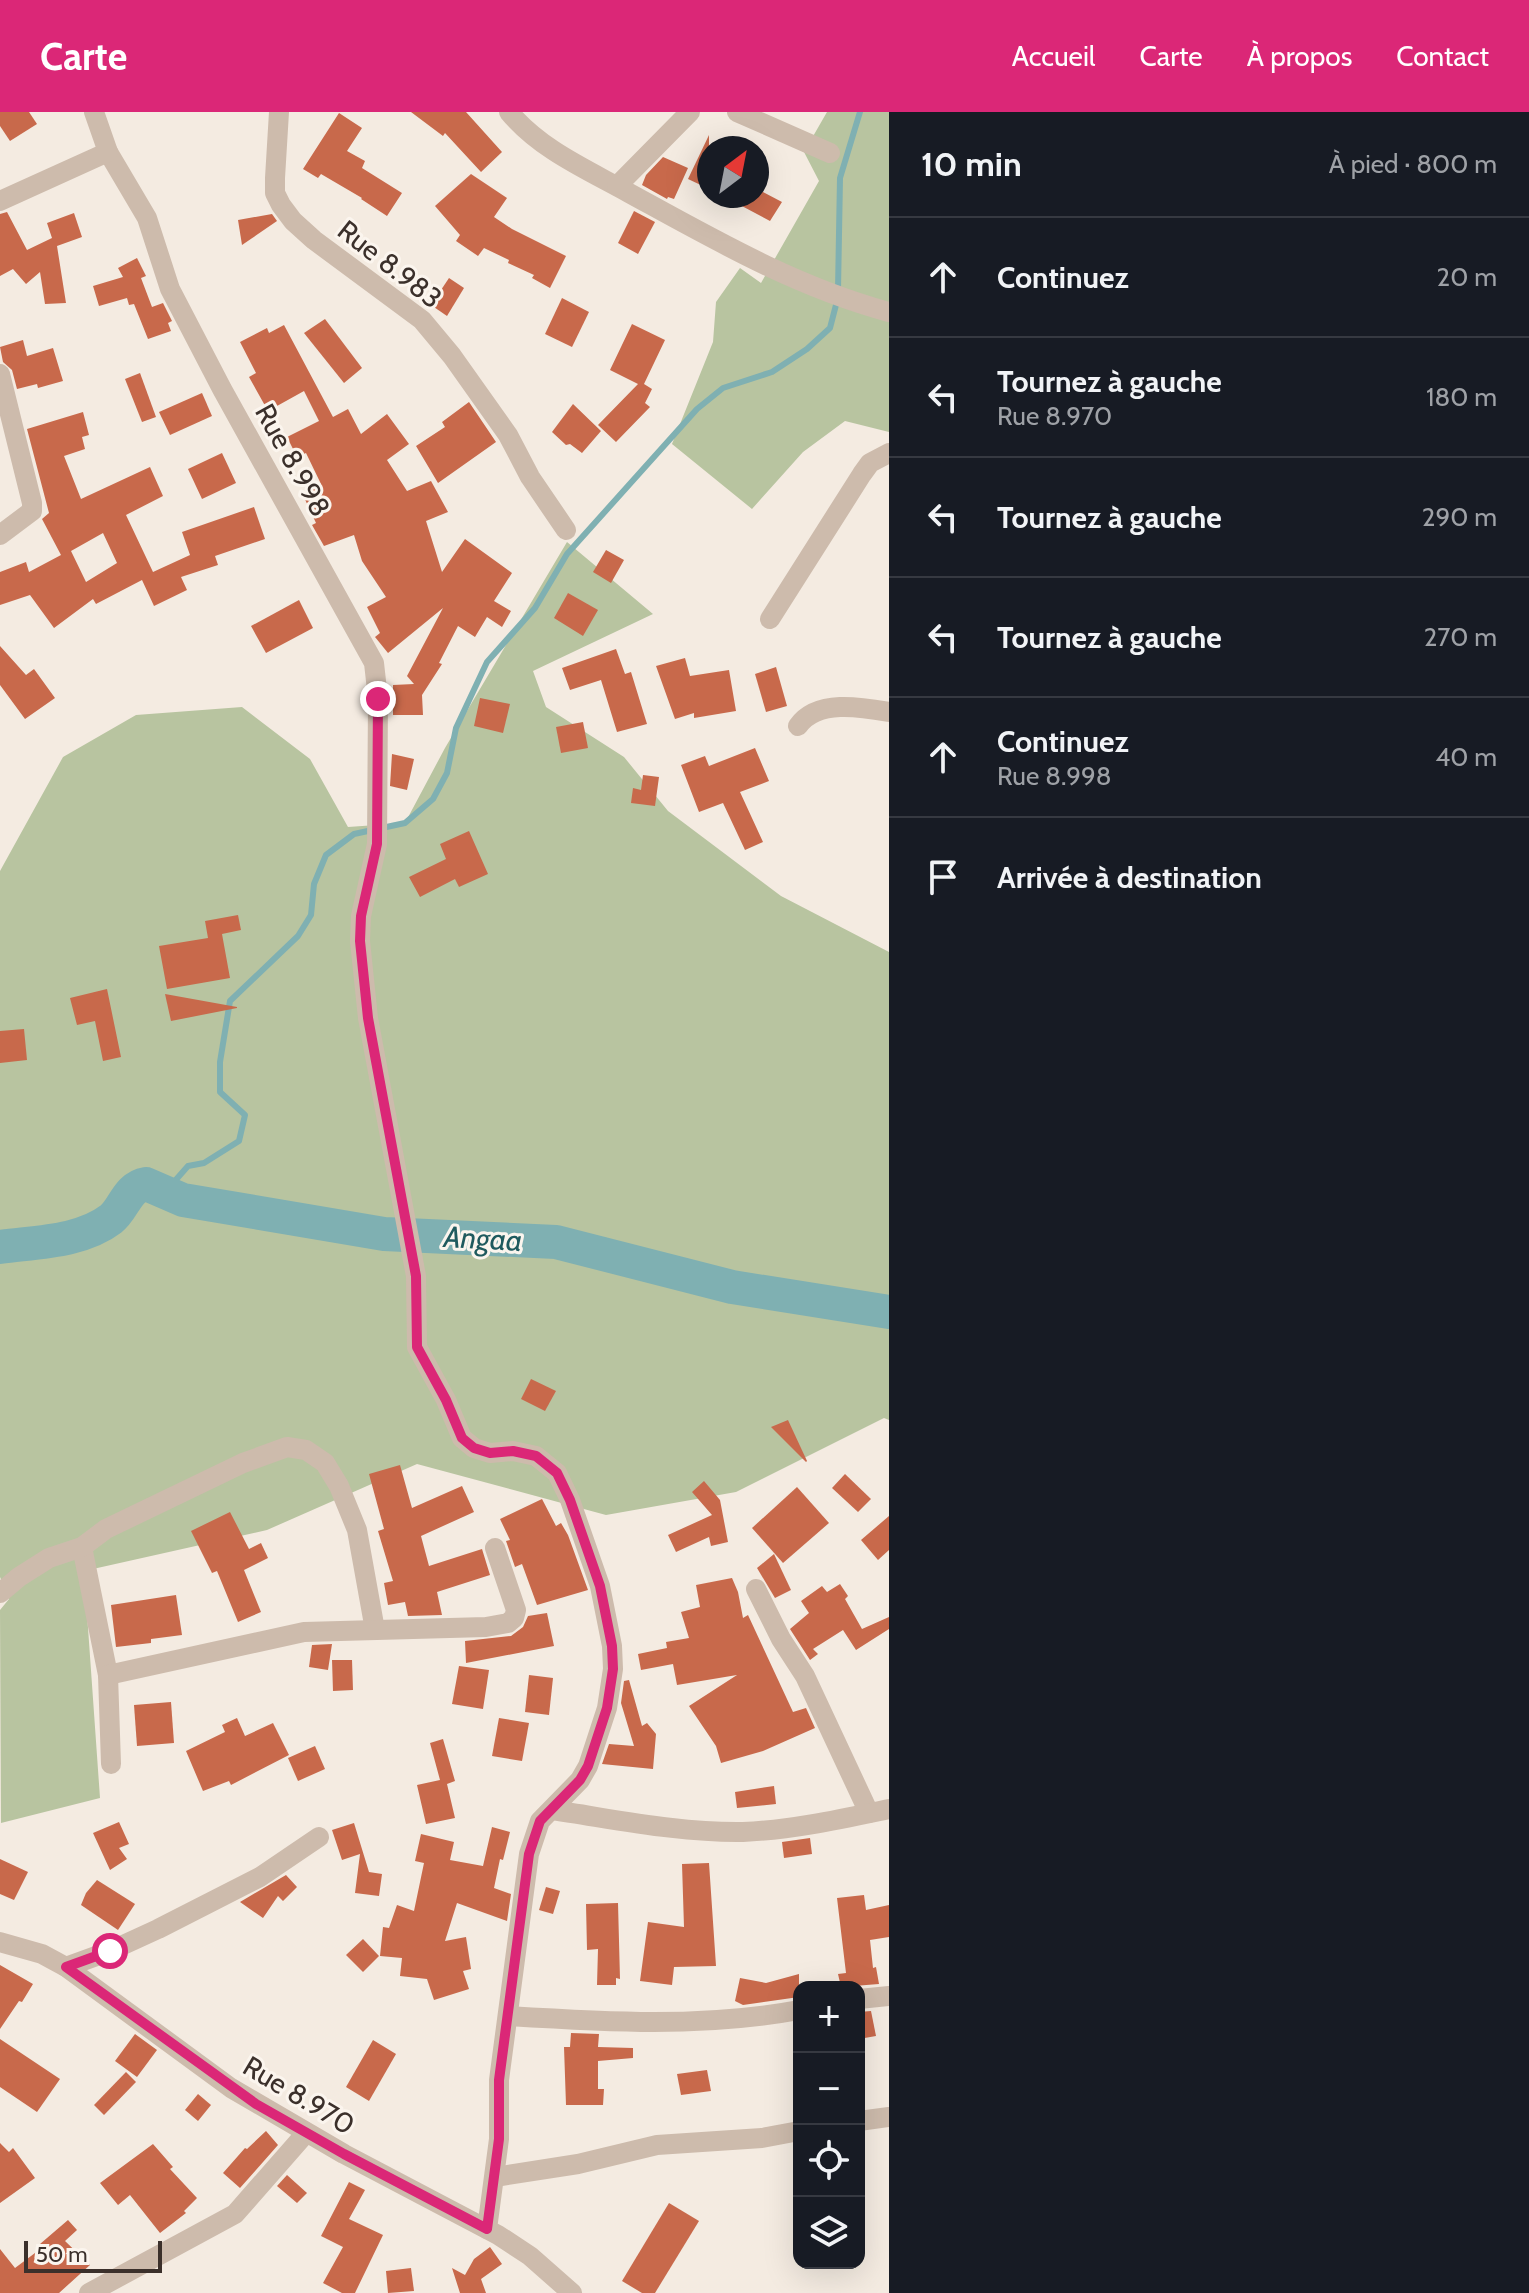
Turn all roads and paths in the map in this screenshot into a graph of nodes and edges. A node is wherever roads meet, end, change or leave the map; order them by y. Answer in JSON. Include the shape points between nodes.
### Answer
{"nodes":[{"id":1,"x":94,"y":112,"type":"edge"},
{"id":2,"x":279,"y":112,"type":"edge"},
{"id":3,"x":509,"y":112,"type":"edge"},
{"id":4,"x":690,"y":112,"type":"edge"},
{"id":5,"x":737,"y":112,"type":"edge"},
{"id":6,"x":108,"y":152,"type":"junction"},
{"id":7,"x":830,"y":153,"type":"dead end"},
{"id":8,"x":617,"y":186,"type":"junction"},
{"id":9,"x":0,"y":201,"type":"edge"},
{"id":10,"x":889,"y":312,"type":"edge"},
{"id":11,"x":0,"y":374,"type":"edge"},
{"id":12,"x":889,"y":453,"type":"edge"},
{"id":13,"x":566,"y":530,"type":"dead end"},
{"id":14,"x":0,"y":535,"type":"edge"},
{"id":15,"x":770,"y":619,"type":"dead end"},
{"id":16,"x":889,"y":712,"type":"edge"},
{"id":17,"x":798,"y":726,"type":"dead end"},
{"id":18,"x":82,"y":1547,"type":"junction"},
{"id":19,"x":495,"y":1548,"type":"dead end"},
{"id":20,"x":756,"y":1589,"type":"dead end"},
{"id":21,"x":0,"y":1593,"type":"edge"},
{"id":22,"x":375,"y":1630,"type":"junction"},
{"id":23,"x":108,"y":1675,"type":"junction"},
{"id":24,"x":111,"y":1764,"type":"dead end"},
{"id":25,"x":552,"y":1810,"type":"junction"},
{"id":26,"x":879,"y":1811,"type":"edge"},
{"id":27,"x":319,"y":1837,"type":"dead end"},
{"id":28,"x":0,"y":1942,"type":"edge"},
{"id":29,"x":66,"y":1967,"type":"junction"},
{"id":30,"x":889,"y":1996,"type":"edge"},
{"id":31,"x":865,"y":1998,"type":"edge"},
{"id":32,"x":793,"y":2011,"type":"edge"},
{"id":33,"x":508,"y":2016,"type":"junction"},
{"id":34,"x":889,"y":2117,"type":"edge"},
{"id":35,"x":865,"y":2120,"type":"edge"},
{"id":36,"x":793,"y":2132,"type":"edge"},
{"id":37,"x":306,"y":2133,"type":"junction"},
{"id":38,"x":495,"y":2177,"type":"junction"},
{"id":39,"x":487,"y":2229,"type":"junction"},
{"id":40,"x":89,"y":2293,"type":"edge"},
{"id":41,"x":572,"y":2293,"type":"edge"}],
"edges":[{"from":1,"to":6,"type":"street","name":"Rue 8.998"},
{"from":2,"to":13,"type":"street","name":"Rue 8.983","via":[[275,193],[281,205],[314,240],[422,320],[508,435]]},
{"from":3,"to":8,"type":"street","via":[[540,143]]},
{"from":4,"to":8,"type":"street"},
{"from":5,"to":7,"type":"street"},
{"from":6,"to":9,"type":"street"},
{"from":6,"to":25,"type":"street","name":"Rue 8.998","via":[[147,218],[170,289],[222,389],[374,663],[377,844],[360,941],[368,1018],[416,1276],[417,1347],[462,1438],[490,1453],[536,1456],[557,1473],[600,1586],[609,1627],[613,1669],[607,1708],[584,1773]]},
{"from":8,"to":10,"type":"street","via":[[821,291]]},
{"from":11,"to":14,"type":"street","via":[[32,503],[32,511]]},
{"from":12,"to":15,"type":"street","via":[[862,474]]},
{"from":16,"to":17,"type":"street","via":[[820,710]]},
{"from":18,"to":21,"type":"street","via":[[49,1558]]},
{"from":18,"to":22,"type":"street","via":[[106,1529],[243,1463],[287,1447],[306,1450],[325,1463],[357,1530]]},
{"from":18,"to":23,"type":"street"},
{"from":19,"to":22,"type":"street","via":[[516,1610],[508,1623]]},
{"from":20,"to":26,"type":"street"},
{"from":22,"to":23,"type":"street","via":[[304,1632]]},
{"from":23,"to":24,"type":"street"},
{"from":25,"to":26,"type":"street","via":[[715,1832],[766,1830]]},
{"from":25,"to":33,"type":"street","name":"Rue 8.998","via":[[540,1821],[529,1854]]},
{"from":27,"to":29,"type":"street","via":[[260,1877],[158,1929]]},
{"from":28,"to":29,"type":"street","name":"Rue 8.970"},
{"from":29,"to":37,"type":"street","name":"Rue 8.970","via":[[231,2088]]},
{"from":30,"to":31,"type":"street"},
{"from":32,"to":33,"type":"street","via":[[692,2023]]},
{"from":33,"to":38,"type":"street","name":"Rue 8.998"},
{"from":34,"to":35,"type":"street"},
{"from":36,"to":38,"type":"street","via":[[657,2145]]},
{"from":37,"to":39,"type":"street","name":"Rue 8.970"},
{"from":37,"to":40,"type":"street","via":[[235,2214]]},
{"from":38,"to":39,"type":"street","name":"Rue 8.998"},
{"from":39,"to":41,"type":"street","name":"Rue 8.970","via":[[522,2250]]}]}
